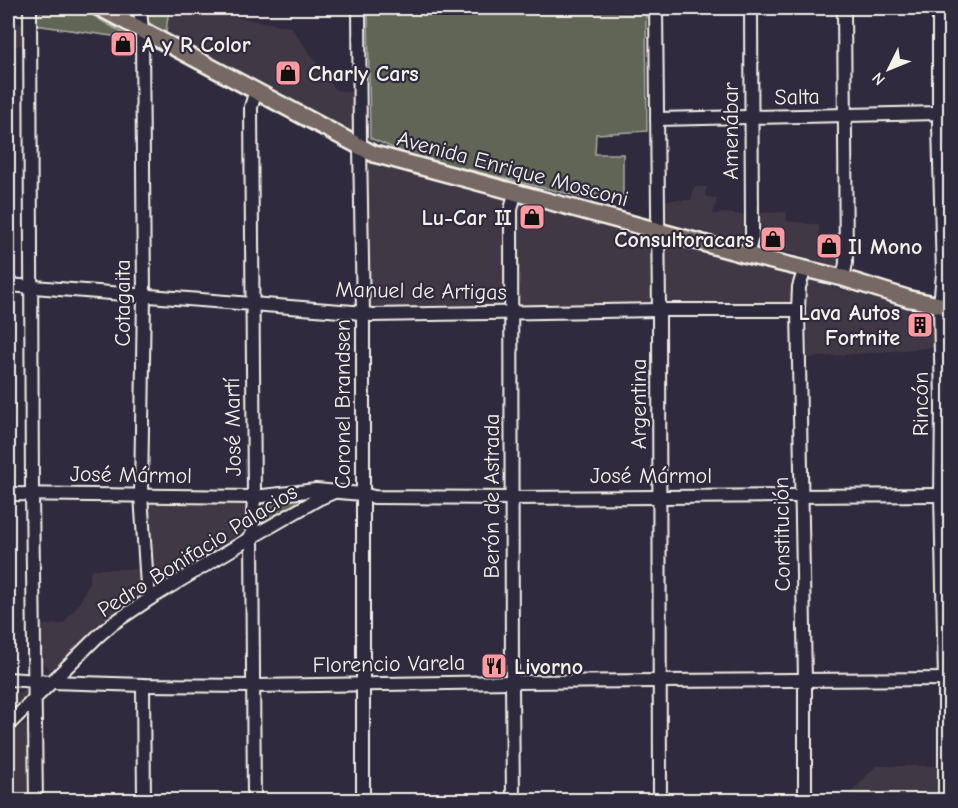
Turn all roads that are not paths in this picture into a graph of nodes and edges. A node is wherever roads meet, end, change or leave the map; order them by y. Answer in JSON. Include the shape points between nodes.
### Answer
{"nodes":[{"id":1,"x":30,"y":8,"type":"edge"},
{"id":2,"x":100,"y":8,"type":"edge"},
{"id":3,"x":140,"y":8,"type":"edge"},
{"id":4,"x":359,"y":8,"type":"edge"},
{"id":5,"x":656,"y":8,"type":"edge"},
{"id":6,"x":751,"y":8,"type":"edge"},
{"id":7,"x":844,"y":8,"type":"edge"},
{"id":8,"x":939,"y":8,"type":"edge"},
{"id":9,"x":142,"y":31,"type":"junction"},
{"id":10,"x":256,"y":90,"type":"junction"},
{"id":11,"x":939,"y":113,"type":"junction"},
{"id":12,"x":846,"y":115,"type":"junction"},
{"id":13,"x":751,"y":118,"type":"junction"},
{"id":14,"x":657,"y":119,"type":"junction"},
{"id":15,"x":360,"y":147,"type":"junction"},
{"id":16,"x":515,"y":193,"type":"junction"},
{"id":17,"x":658,"y":230,"type":"junction"},
{"id":18,"x":747,"y":255,"type":"junction"},
{"id":19,"x":805,"y":268,"type":"junction"},
{"id":20,"x":843,"y":278,"type":"junction"},
{"id":21,"x":8,"y":285,"type":"edge"},
{"id":22,"x":32,"y":287,"type":"junction"},
{"id":23,"x":144,"y":295,"type":"junction"},
{"id":24,"x":252,"y":304,"type":"junction"},
{"id":25,"x":945,"y":306,"type":"edge"},
{"id":26,"x":659,"y":310,"type":"junction"},
{"id":27,"x":798,"y":310,"type":"junction"},
{"id":28,"x":512,"y":313,"type":"junction"},
{"id":29,"x":363,"y":314,"type":"junction"},
{"id":30,"x":336,"y":492,"type":"junction"},
{"id":31,"x":8,"y":494,"type":"edge"},
{"id":32,"x":32,"y":494,"type":"junction"},
{"id":33,"x":362,"y":494,"type":"junction"},
{"id":34,"x":141,"y":495,"type":"junction"},
{"id":35,"x":801,"y":495,"type":"junction"},
{"id":36,"x":941,"y":495,"type":"junction"},
{"id":37,"x":659,"y":496,"type":"junction"},
{"id":38,"x":254,"y":497,"type":"junction"},
{"id":39,"x":512,"y":498,"type":"junction"},
{"id":40,"x":252,"y":537,"type":"junction"},
{"id":41,"x":151,"y":598,"type":"junction"},
{"id":42,"x":8,"y":679,"type":"edge"},
{"id":43,"x":948,"y":679,"type":"edge"},
{"id":44,"x":805,"y":680,"type":"junction"},
{"id":45,"x":35,"y":681,"type":"junction"},
{"id":46,"x":659,"y":681,"type":"junction"},
{"id":47,"x":52,"y":682,"type":"junction"},
{"id":48,"x":512,"y":682,"type":"junction"},
{"id":49,"x":143,"y":685,"type":"junction"},
{"id":50,"x":363,"y":685,"type":"junction"},
{"id":51,"x":254,"y":686,"type":"junction"},
{"id":52,"x":36,"y":698,"type":"junction"},
{"id":53,"x":8,"y":725,"type":"edge"},
{"id":54,"x":36,"y":801,"type":"edge"},
{"id":55,"x":144,"y":801,"type":"edge"},
{"id":56,"x":254,"y":801,"type":"edge"},
{"id":57,"x":363,"y":801,"type":"edge"},
{"id":58,"x":513,"y":801,"type":"edge"},
{"id":59,"x":660,"y":801,"type":"edge"},
{"id":60,"x":805,"y":801,"type":"edge"},
{"id":61,"x":945,"y":801,"type":"edge"}],
"edges":[{"from":1,"to":22,"type":"street"},
{"from":2,"to":9,"type":"main road","name":"Avenida Enrique Mosconi"},
{"from":3,"to":9,"type":"street","name":"Cotagaita"},
{"from":4,"to":15,"type":"street","name":"Coronel Brandsen"},
{"from":5,"to":14,"type":"street","name":"Argentina"},
{"from":6,"to":13,"type":"street","name":"Amenábar"},
{"from":7,"to":12,"type":"street"},
{"from":8,"to":11,"type":"street","name":"Rincón"},
{"from":9,"to":10,"type":"main road","name":"Avenida Enrique Mosconi"},
{"from":9,"to":23,"type":"street","name":"Cotagaita"},
{"from":10,"to":15,"type":"main road","name":"Avenida Enrique Mosconi"},
{"from":10,"to":24,"type":"street","name":"José Martí","via":[[251,107]]},
{"from":11,"to":12,"type":"street","name":"Salta"},
{"from":11,"to":25,"type":"street","name":"Rincón"},
{"from":12,"to":13,"type":"street","name":"Salta"},
{"from":12,"to":20,"type":"street"},
{"from":13,"to":14,"type":"street","name":"Salta"},
{"from":13,"to":18,"type":"street","name":"Amenábar","via":[[752,237]]},
{"from":14,"to":17,"type":"street","name":"Argentina"},
{"from":15,"to":16,"type":"main road","name":"Avenida Enrique Mosconi"},
{"from":15,"to":29,"type":"street","name":"Coronel Brandsen"},
{"from":16,"to":17,"type":"main road","name":"Avenida Enrique Mosconi"},
{"from":16,"to":28,"type":"street","name":"Berón de Astrada","via":[[511,210]]},
{"from":17,"to":18,"type":"main road","name":"Avenida Enrique Mosconi"},
{"from":17,"to":26,"type":"street","name":"Argentina"},
{"from":18,"to":19,"type":"main road","name":"Avenida Enrique Mosconi"},
{"from":19,"to":20,"type":"main road","name":"Avenida Enrique Mosconi"},
{"from":19,"to":27,"type":"street","name":"Constitución"},
{"from":20,"to":25,"type":"main road","name":"Avenida Enrique Mosconi"},
{"from":21,"to":22,"type":"street","name":"Manuel de Artigas"},
{"from":22,"to":23,"type":"street","name":"Manuel de Artigas"},
{"from":22,"to":32,"type":"street"},
{"from":23,"to":24,"type":"street","name":"Manuel de Artigas"},
{"from":23,"to":34,"type":"street","name":"Cotagaita"},
{"from":24,"to":29,"type":"street","name":"Manuel de Artigas"},
{"from":24,"to":38,"type":"street","name":"José Martí"},
{"from":25,"to":36,"type":"street","name":"Rincón"},
{"from":26,"to":27,"type":"street","name":"Manuel de Artigas"},
{"from":26,"to":28,"type":"street","name":"Manuel de Artigas"},
{"from":26,"to":37,"type":"street","name":"Argentina"},
{"from":27,"to":35,"type":"street","name":"Constitución"},
{"from":28,"to":29,"type":"street","name":"Manuel de Artigas"},
{"from":28,"to":39,"type":"street","name":"Berón de Astrada"},
{"from":29,"to":33,"type":"street","name":"Coronel Brandsen"},
{"from":30,"to":33,"type":"street","name":"Pedro Bonifacio Palacios"},
{"from":30,"to":38,"type":"street","name":"Pedro Bonifacio Palacios","via":[[316,490]]},
{"from":30,"to":40,"type":"street","name":"Pedro Bonifacio Palacios"},
{"from":31,"to":32,"type":"street","name":"José Mármol"},
{"from":32,"to":34,"type":"street","name":"José Mármol"},
{"from":32,"to":45,"type":"street"},
{"from":33,"to":39,"type":"street","name":"José Mármol"},
{"from":33,"to":50,"type":"street","name":"Coronel Brandsen"},
{"from":34,"to":38,"type":"street","name":"José Mármol"},
{"from":34,"to":41,"type":"street","name":"Cotagaita"},
{"from":35,"to":36,"type":"street","name":"José Mármol"},
{"from":35,"to":37,"type":"street","name":"José Mármol"},
{"from":35,"to":44,"type":"street","name":"Constitución"},
{"from":36,"to":43,"type":"street","name":"Rincón"},
{"from":37,"to":39,"type":"street","name":"José Mármol"},
{"from":37,"to":46,"type":"street","name":"Argentina"},
{"from":38,"to":40,"type":"street","name":"José Martí"},
{"from":39,"to":48,"type":"street","name":"Berón de Astrada"},
{"from":40,"to":41,"type":"street","name":"Pedro Bonifacio Palacios"},
{"from":40,"to":51,"type":"street","name":"José Martí"},
{"from":41,"to":47,"type":"street","name":"Pedro Bonifacio Palacios","via":[[104,632]]},
{"from":42,"to":45,"type":"street","name":"Florencio Varela"},
{"from":43,"to":44,"type":"street","name":"Florencio Varela"},
{"from":43,"to":61,"type":"street","name":"Rincón"},
{"from":44,"to":46,"type":"street","name":"Florencio Varela"},
{"from":44,"to":60,"type":"street","name":"Constitución"},
{"from":45,"to":47,"type":"street","name":"Florencio Varela"},
{"from":45,"to":52,"type":"street"},
{"from":46,"to":48,"type":"street","name":"Florencio Varela"},
{"from":46,"to":59,"type":"street","name":"Argentina"},
{"from":47,"to":49,"type":"street","name":"Florencio Varela"},
{"from":47,"to":52,"type":"street","name":"Pedro Bonifacio Palacios"},
{"from":48,"to":50,"type":"street","name":"Florencio Varela"},
{"from":48,"to":58,"type":"street","name":"Berón de Astrada"},
{"from":49,"to":51,"type":"street","name":"Florencio Varela"},
{"from":49,"to":55,"type":"street"},
{"from":50,"to":51,"type":"street","name":"Florencio Varela"},
{"from":50,"to":57,"type":"street","name":"Coronel Brandsen"},
{"from":51,"to":56,"type":"street","name":"José Martí"},
{"from":52,"to":53,"type":"street","name":"Pedro Bonifacio Palacios"},
{"from":52,"to":54,"type":"street"}]}
